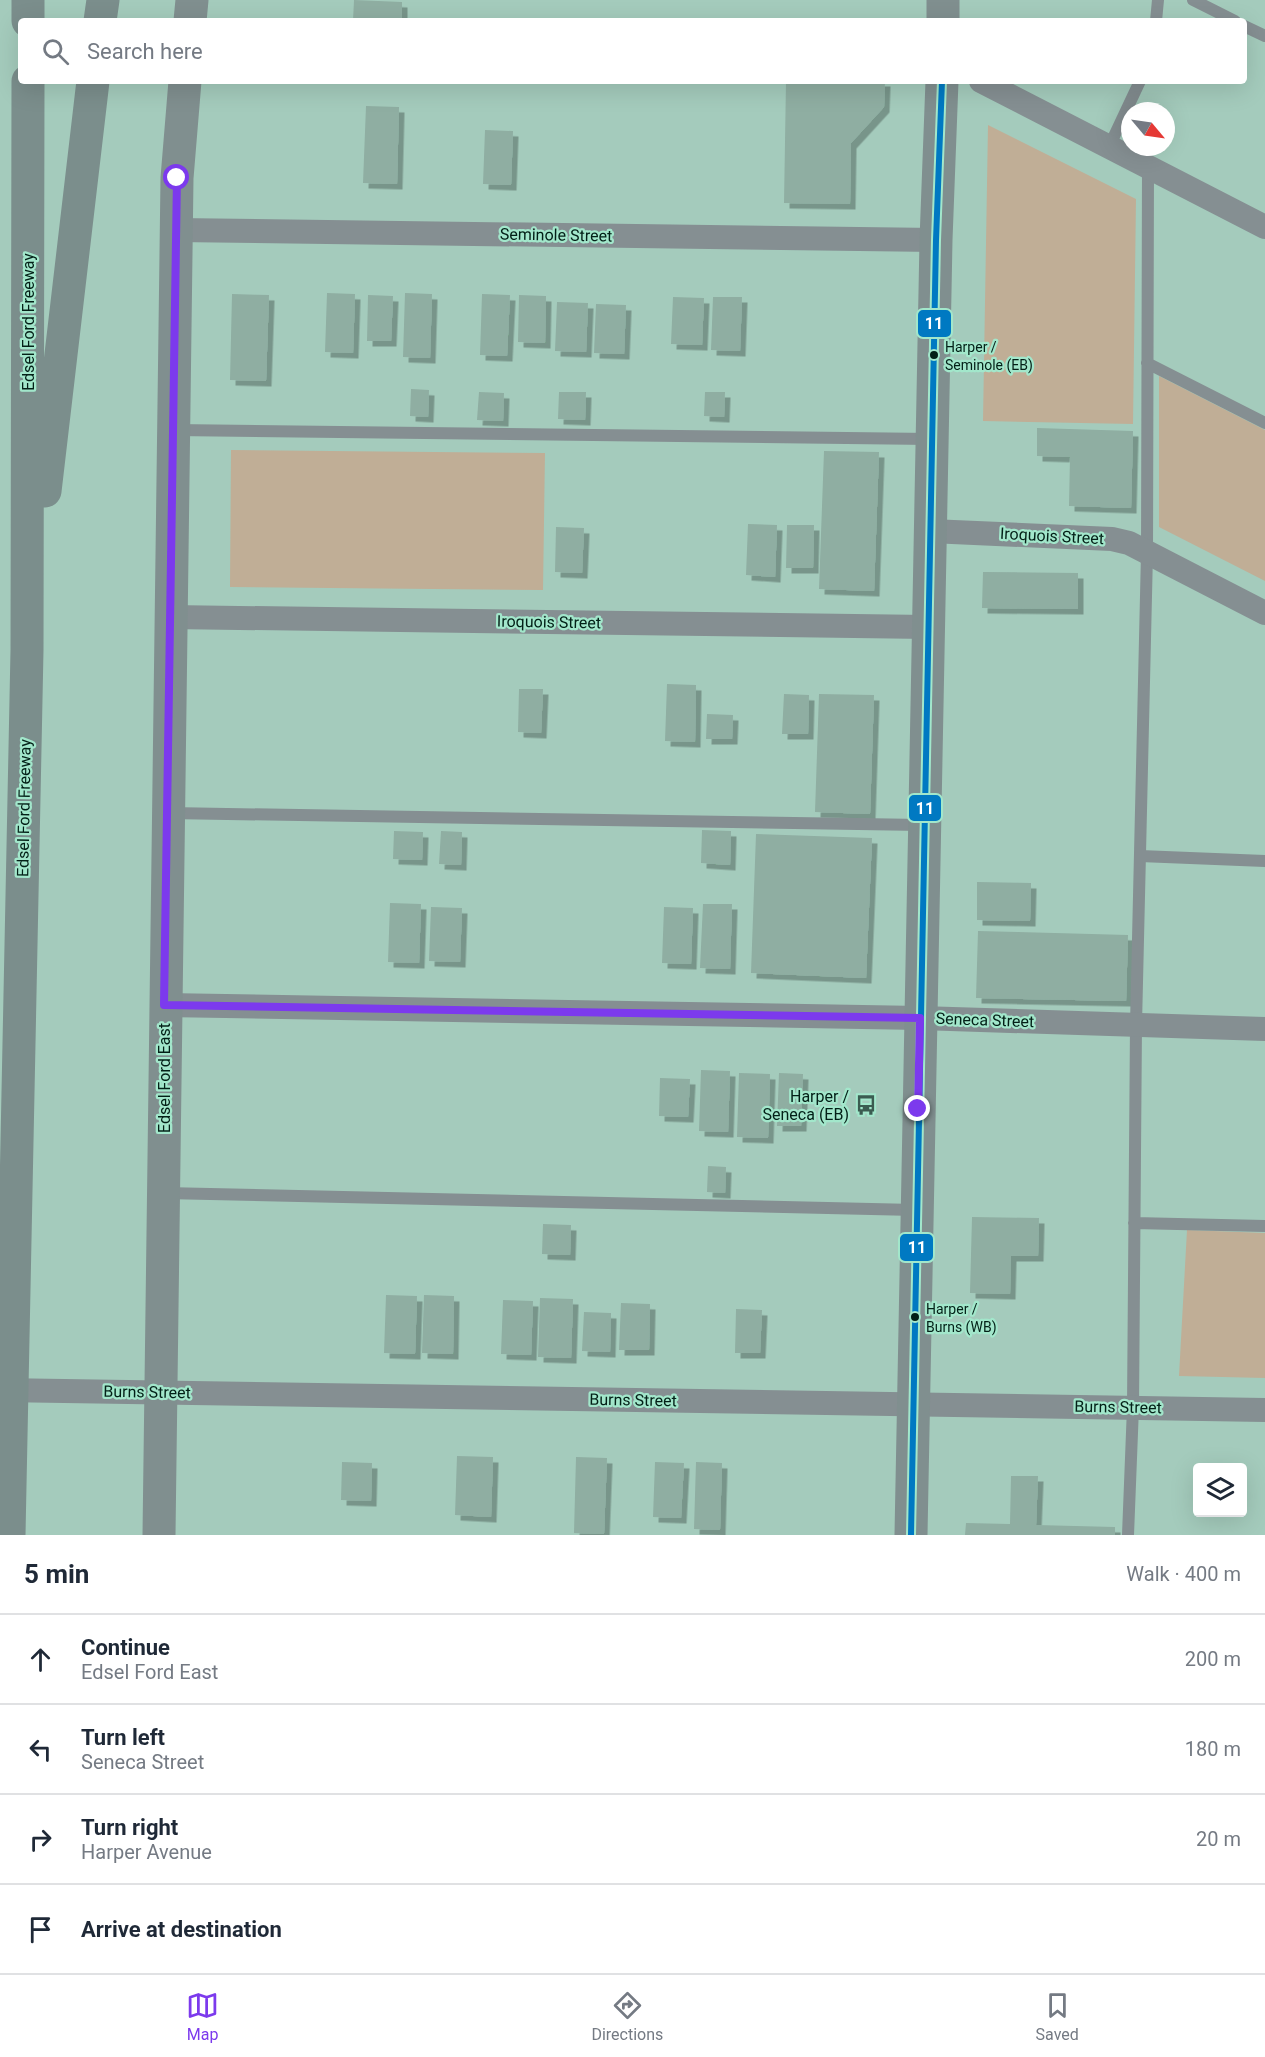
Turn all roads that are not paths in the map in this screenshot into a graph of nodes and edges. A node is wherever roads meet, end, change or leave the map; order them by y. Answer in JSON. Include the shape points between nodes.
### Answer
{"nodes":[{"id":1,"x":28,"y":0,"type":"edge"},
{"id":2,"x":103,"y":0,"type":"edge"},
{"id":3,"x":192,"y":0,"type":"edge"},
{"id":4,"x":943,"y":0,"type":"edge"},
{"id":5,"x":1158,"y":0,"type":"edge"},
{"id":6,"x":1193,"y":0,"type":"edge"},
{"id":7,"x":28,"y":18,"type":"edge"},
{"id":8,"x":100,"y":18,"type":"edge"},
{"id":9,"x":190,"y":18,"type":"edge"},
{"id":10,"x":943,"y":18,"type":"edge"},
{"id":11,"x":1156,"y":18,"type":"edge"},
{"id":12,"x":1229,"y":18,"type":"edge"},
{"id":13,"x":1247,"y":27,"type":"edge"},
{"id":14,"x":1265,"y":36,"type":"edge"},
{"id":15,"x":28,"y":84,"type":"edge"},
{"id":16,"x":93,"y":84,"type":"edge"},
{"id":17,"x":185,"y":84,"type":"edge"},
{"id":18,"x":942,"y":84,"type":"edge"},
{"id":19,"x":987,"y":84,"type":"edge"},
{"id":20,"x":1139,"y":84,"type":"edge"},
{"id":21,"x":1108,"y":147,"type":"junction"},
{"id":22,"x":1148,"y":168,"type":"junction"},
{"id":23,"x":1265,"y":227,"type":"edge"},
{"id":24,"x":176,"y":230,"type":"junction"},
{"id":25,"x":936,"y":240,"type":"junction"},
{"id":26,"x":1148,"y":363,"type":"junction"},
{"id":27,"x":1265,"y":423,"type":"edge"},
{"id":28,"x":173,"y":430,"type":"junction"},
{"id":29,"x":932,"y":439,"type":"junction"},
{"id":30,"x":930,"y":531,"type":"junction"},
{"id":31,"x":1147,"y":553,"type":"junction"},
{"id":32,"x":1265,"y":613,"type":"edge"},
{"id":33,"x":170,"y":618,"type":"junction"},
{"id":34,"x":928,"y":627,"type":"junction"},
{"id":35,"x":27,"y":650,"type":"junction"},
{"id":36,"x":167,"y":813,"type":"junction"},
{"id":37,"x":924,"y":825,"type":"junction"},
{"id":38,"x":1140,"y":856,"type":"junction"},
{"id":39,"x":1265,"y":861,"type":"edge"},
{"id":40,"x":164,"y":1005,"type":"junction"},
{"id":41,"x":920,"y":1018,"type":"junction"},
{"id":42,"x":1136,"y":1025,"type":"junction"},
{"id":43,"x":1265,"y":1029,"type":"edge"},
{"id":44,"x":163,"y":1193,"type":"junction"},
{"id":45,"x":916,"y":1210,"type":"junction"},
{"id":46,"x":1134,"y":1223,"type":"junction"},
{"id":47,"x":1265,"y":1226,"type":"edge"},
{"id":48,"x":0,"y":1390,"type":"edge"},
{"id":49,"x":160,"y":1392,"type":"junction"},
{"id":50,"x":912,"y":1403,"type":"junction"},
{"id":51,"x":1133,"y":1407,"type":"junction"},
{"id":52,"x":1265,"y":1410,"type":"edge"},
{"id":53,"x":9,"y":1535,"type":"edge"},
{"id":54,"x":159,"y":1535,"type":"edge"},
{"id":55,"x":911,"y":1535,"type":"edge"},
{"id":56,"x":1128,"y":1535,"type":"edge"}],
"edges":[{"from":1,"to":7,"type":"highway"},
{"from":2,"to":8,"type":"highway"},
{"from":3,"to":9,"type":"street"},
{"from":4,"to":10,"type":"street"},
{"from":5,"to":11,"type":"lane"},
{"from":6,"to":12,"type":"lane"},
{"from":13,"to":14,"type":"lane"},
{"from":15,"to":35,"type":"highway","name":"Edsel Ford Freeway"},
{"from":16,"to":35,"type":"highway"},
{"from":17,"to":24,"type":"street","name":"Edsel Ford East"},
{"from":18,"to":25,"type":"street"},
{"from":19,"to":21,"type":"street"},
{"from":20,"to":21,"type":"lane"},
{"from":21,"to":22,"type":"street"},
{"from":22,"to":23,"type":"street"},
{"from":22,"to":26,"type":"lane"},
{"from":24,"to":25,"type":"street","name":"Seminole Street"},
{"from":24,"to":28,"type":"street","name":"Edsel Ford East"},
{"from":25,"to":29,"type":"street"},
{"from":26,"to":27,"type":"lane"},
{"from":26,"to":31,"type":"lane"},
{"from":28,"to":29,"type":"lane"},
{"from":28,"to":33,"type":"street","name":"Edsel Ford East"},
{"from":29,"to":30,"type":"street"},
{"from":30,"to":31,"type":"street","name":"Iroquois Street","via":[[1112,539]]},
{"from":30,"to":34,"type":"street"},
{"from":31,"to":32,"type":"street","name":"Iroquois Street"},
{"from":31,"to":38,"type":"lane"},
{"from":33,"to":34,"type":"street","name":"Iroquois Street"},
{"from":33,"to":36,"type":"street","name":"Edsel Ford East"},
{"from":34,"to":37,"type":"street"},
{"from":35,"to":53,"type":"highway","name":"Edsel Ford Freeway"},
{"from":36,"to":37,"type":"lane"},
{"from":36,"to":40,"type":"street","name":"Edsel Ford East"},
{"from":37,"to":41,"type":"street"},
{"from":38,"to":39,"type":"lane"},
{"from":38,"to":42,"type":"lane"},
{"from":40,"to":41,"type":"street","name":"Seneca Street"},
{"from":40,"to":44,"type":"street","name":"Edsel Ford East"},
{"from":41,"to":42,"type":"street","name":"Seneca Street"},
{"from":41,"to":45,"type":"street"},
{"from":42,"to":43,"type":"street","name":"Seneca Street"},
{"from":42,"to":46,"type":"lane"},
{"from":44,"to":45,"type":"lane"},
{"from":44,"to":49,"type":"street","name":"Edsel Ford East"},
{"from":45,"to":50,"type":"street"},
{"from":46,"to":47,"type":"lane"},
{"from":46,"to":51,"type":"lane"},
{"from":48,"to":49,"type":"street","name":"Burns Street"},
{"from":49,"to":50,"type":"street","name":"Burns Street"},
{"from":49,"to":54,"type":"street","name":"Edsel Ford East"},
{"from":50,"to":51,"type":"street","name":"Burns Street"},
{"from":50,"to":55,"type":"street"},
{"from":51,"to":52,"type":"street","name":"Burns Street"},
{"from":51,"to":56,"type":"lane"}]}
